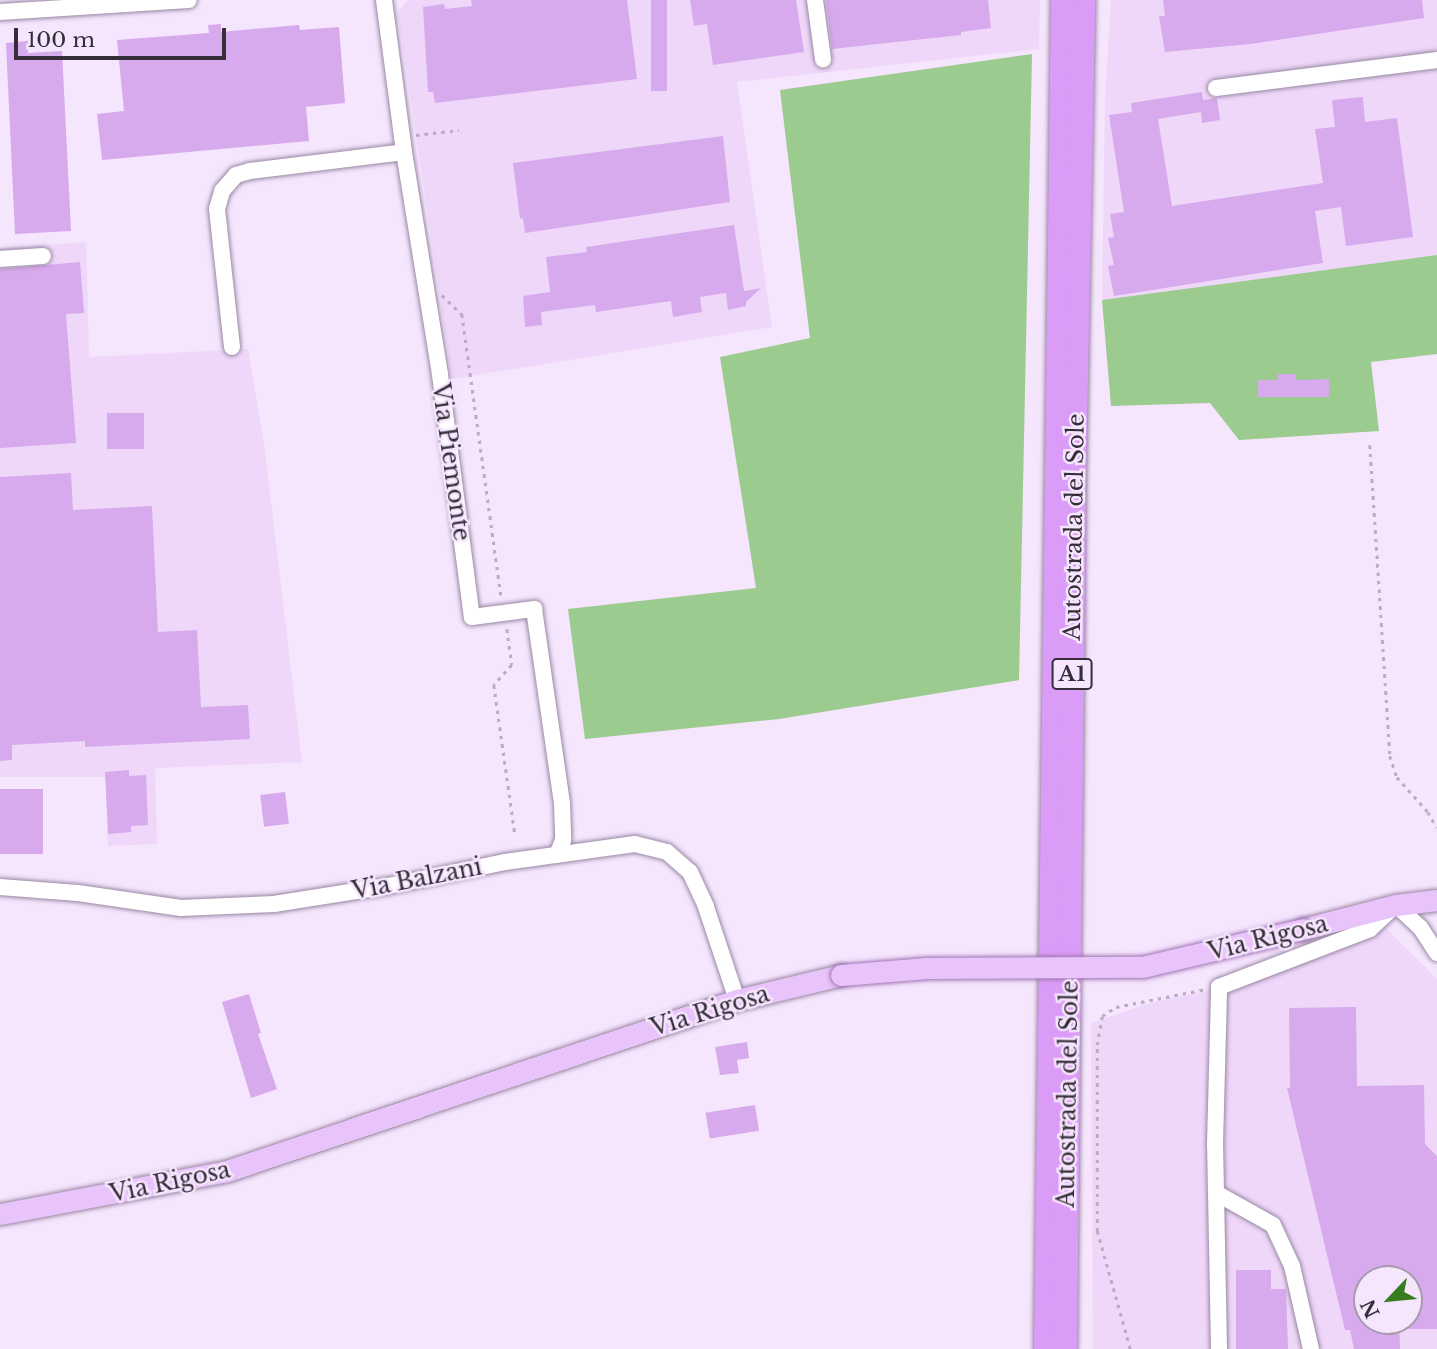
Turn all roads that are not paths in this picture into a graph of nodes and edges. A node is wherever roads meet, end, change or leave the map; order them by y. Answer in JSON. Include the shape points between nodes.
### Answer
{"nodes":[{"id":1,"x":189,"y":0,"type":"edge"},
{"id":2,"x":384,"y":0,"type":"edge"},
{"id":3,"x":816,"y":0,"type":"edge"},
{"id":4,"x":1062,"y":0,"type":"edge"},
{"id":5,"x":1083,"y":0,"type":"edge"},
{"id":6,"x":0,"y":12,"type":"edge"},
{"id":7,"x":822,"y":59,"type":"dead end"},
{"id":8,"x":1437,"y":60,"type":"edge"},
{"id":9,"x":1216,"y":88,"type":"dead end"},
{"id":10,"x":411,"y":150,"type":"junction"},
{"id":11,"x":43,"y":256,"type":"dead end"},
{"id":12,"x":0,"y":259,"type":"edge"},
{"id":13,"x":232,"y":347,"type":"dead end"},
{"id":14,"x":556,"y":855,"type":"junction"},
{"id":15,"x":0,"y":887,"type":"edge"},
{"id":16,"x":1437,"y":900,"type":"edge"},
{"id":17,"x":1396,"y":905,"type":"junction"},
{"id":18,"x":1437,"y":953,"type":"edge"},
{"id":19,"x":737,"y":999,"type":"junction"},
{"id":20,"x":1216,"y":1193,"type":"junction"},
{"id":21,"x":0,"y":1214,"type":"edge"},
{"id":22,"x":1045,"y":1349,"type":"edge"},
{"id":23,"x":1065,"y":1349,"type":"edge"},
{"id":24,"x":1219,"y":1349,"type":"edge"},
{"id":25,"x":1311,"y":1349,"type":"edge"}],
"edges":[{"from":1,"to":6,"type":"street"},
{"from":2,"to":10,"type":"street","name":"Via Piemonte"},
{"from":3,"to":7,"type":"street"},
{"from":4,"to":22,"type":"highway","name":"Autostrada del Sole","number":"A1"},
{"from":5,"to":23,"type":"highway","name":"Autostrada del Sole","number":"A1"},
{"from":8,"to":9,"type":"street"},
{"from":10,"to":13,"type":"street","via":[[236,175],[222,191],[217,209]]},
{"from":10,"to":14,"type":"street","name":"Via Piemonte","via":[[472,617],[534,609],[562,804],[563,840]]},
{"from":11,"to":12,"type":"street"},
{"from":14,"to":15,"type":"street","name":"Via Balzani","via":[[274,904],[181,908]]},
{"from":14,"to":19,"type":"street","name":"Via Balzani","via":[[635,844],[667,852],[690,872],[699,889]]},
{"from":16,"to":17,"type":"main road","name":"Via Rigosa"},
{"from":17,"to":18,"type":"street","via":[[1420,926]]},
{"from":17,"to":19,"type":"main road","name":"Via Rigosa","bridge":true,"via":[[1142,967],[927,968],[841,975]]},
{"from":17,"to":20,"type":"street","via":[[1379,924],[1219,987]]},
{"from":19,"to":21,"type":"main road","name":"Via Rigosa","via":[[269,1159],[200,1177]]},
{"from":20,"to":24,"type":"street"},
{"from":20,"to":25,"type":"street","via":[[1273,1225],[1292,1266]]}]}
